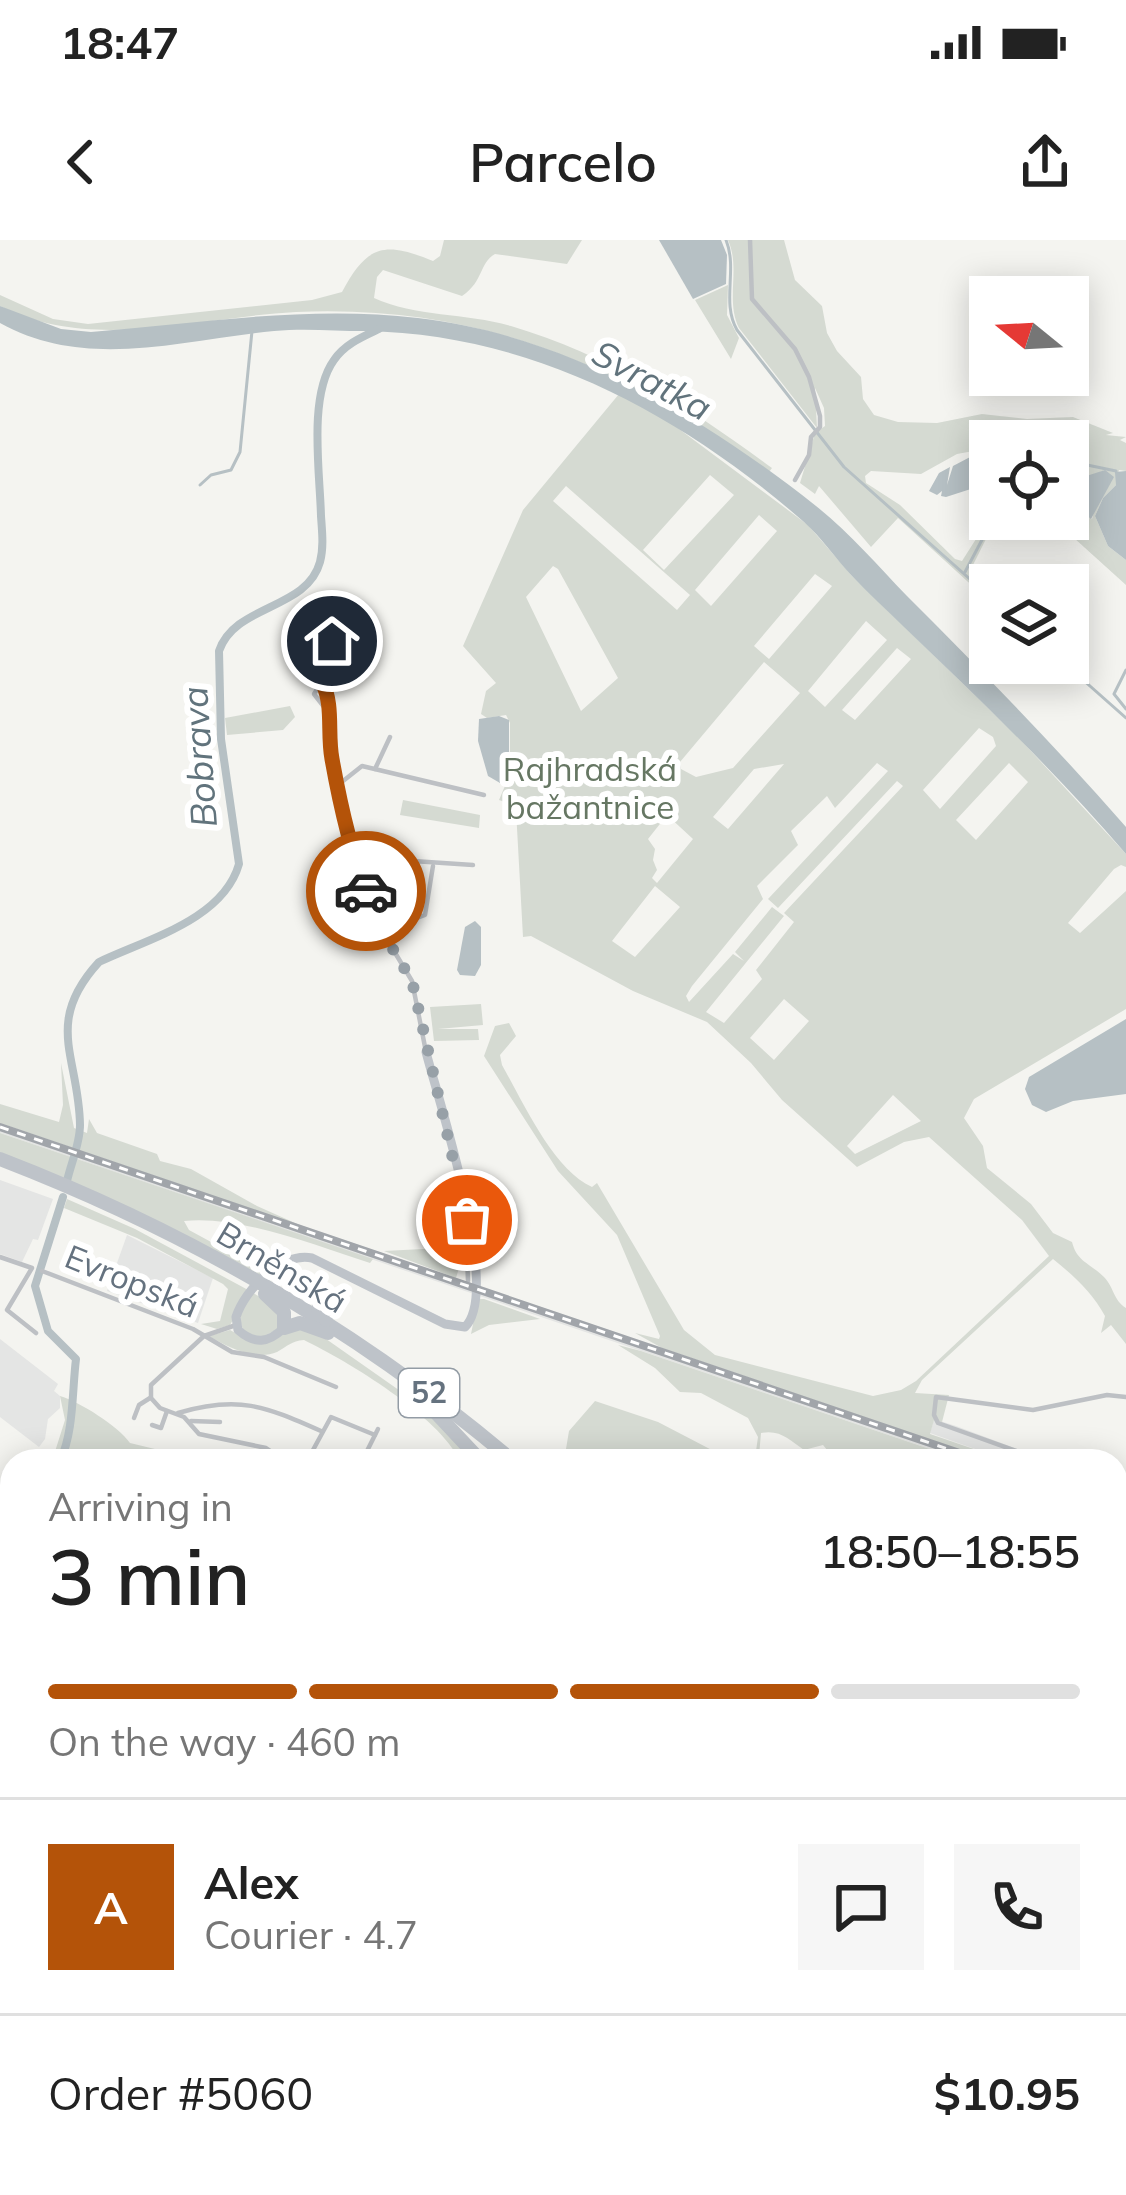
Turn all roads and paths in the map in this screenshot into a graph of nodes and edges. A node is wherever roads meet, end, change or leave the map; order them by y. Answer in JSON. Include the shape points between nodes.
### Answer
{"nodes":[{"id":1,"x":750,"y":240,"type":"edge"},
{"id":2,"x":795,"y":480,"type":"dead end"},
{"id":3,"x":332,"y":641,"type":"dead end"},
{"id":4,"x":321,"y":685,"type":"junction"},
{"id":5,"x":328,"y":712,"type":"junction"},
{"id":6,"x":390,"y":737,"type":"dead end"},
{"id":7,"x":375,"y":769,"type":"junction"},
{"id":8,"x":338,"y":785,"type":"junction"},
{"id":9,"x":484,"y":795,"type":"dead end"},
{"id":10,"x":353,"y":857,"type":"junction"},
{"id":11,"x":433,"y":864,"type":"junction"},
{"id":12,"x":473,"y":865,"type":"dead end"},
{"id":13,"x":382,"y":931,"type":"junction"},
{"id":14,"x":426,"y":1052,"type":"joint"},
{"id":15,"x":0,"y":1163,"type":"edge"},
{"id":16,"x":0,"y":1257,"type":"edge"},
{"id":17,"x":42,"y":1271,"type":"dead end"},
{"id":18,"x":342,"y":1273,"type":"junction"},
{"id":19,"x":268,"y":1292,"type":"junction"},
{"id":20,"x":322,"y":1295,"type":"junction"},
{"id":21,"x":290,"y":1300,"type":"junction"},
{"id":22,"x":236,"y":1325,"type":"junction"},
{"id":23,"x":284,"y":1328,"type":"junction"},
{"id":24,"x":334,"y":1332,"type":"junction"},
{"id":25,"x":36,"y":1333,"type":"dead end"},
{"id":26,"x":204,"y":1336,"type":"junction"},
{"id":27,"x":336,"y":1388,"type":"dead end"},
{"id":28,"x":1126,"y":1397,"type":"edge"},
{"id":29,"x":150,"y":1398,"type":"junction"},
{"id":30,"x":422,"y":1398,"type":"junction"},
{"id":31,"x":166,"y":1411,"type":"junction"},
{"id":32,"x":178,"y":1413,"type":"junction"},
{"id":33,"x":134,"y":1418,"type":"dead end"},
{"id":34,"x":189,"y":1422,"type":"junction"},
{"id":35,"x":220,"y":1422,"type":"dead end"},
{"id":36,"x":152,"y":1425,"type":"dead end"},
{"id":37,"x":321,"y":1431,"type":"junction"},
{"id":38,"x":267,"y":1449,"type":"edge"},
{"id":39,"x":313,"y":1449,"type":"edge"},
{"id":40,"x":368,"y":1449,"type":"edge"},
{"id":41,"x":470,"y":1449,"type":"edge"},
{"id":42,"x":487,"y":1449,"type":"edge"},
{"id":43,"x":498,"y":1449,"type":"edge"},
{"id":44,"x":1011,"y":1449,"type":"edge"}],
"edges":[{"from":1,"to":2,"type":"street","via":[[752,298],[802,363],[820,416]]},
{"from":3,"to":4,"type":"street","via":[[335,662]]},
{"from":4,"to":5,"type":"street"},
{"from":4,"to":5,"type":"street","via":[[314,696]]},
{"from":5,"to":8,"type":"street"},
{"from":6,"to":7,"type":"street"},
{"from":7,"to":8,"type":"street","via":[[356,766]]},
{"from":7,"to":9,"type":"street"},
{"from":8,"to":10,"type":"street"},
{"from":10,"to":11,"type":"street"},
{"from":10,"to":13,"type":"street"},
{"from":11,"to":12,"type":"street"},
{"from":11,"to":13,"type":"street","via":[[426,914]]},
{"from":13,"to":14,"type":"street","via":[[412,981]]},
{"from":14,"to":18,"type":"street","via":[[478,1264],[472,1320],[456,1328]]},
{"from":15,"to":19,"type":"highway","name":"Brněnská","number":"52"},
{"from":16,"to":25,"type":"street","name":"Evropská","via":[[32,1268],[8,1310]]},
{"from":17,"to":26,"type":"street","name":"Evropská"},
{"from":18,"to":20,"type":"street"},
{"from":18,"to":22,"type":"street","via":[[291,1258],[245,1298]]},
{"from":19,"to":21,"type":"highway","name":"Brněnská","number":"52"},
{"from":19,"to":23,"type":"highway","via":[[284,1312]]},
{"from":19,"to":24,"type":"highway","name":"Brněnská","number":"52"},
{"from":20,"to":21,"type":"highway"},
{"from":20,"to":24,"type":"highway","via":[[319,1312]]},
{"from":21,"to":24,"type":"highway","name":"Brněnská","number":"52"},
{"from":22,"to":23,"type":"street","via":[[259,1341]]},
{"from":22,"to":26,"type":"street"},
{"from":23,"to":24,"type":"highway","via":[[298,1322]]},
{"from":24,"to":30,"type":"highway","name":"Brněnská","number":"52"},
{"from":24,"to":43,"type":"highway","name":"Brněnská","number":"52"},
{"from":26,"to":27,"type":"street"},
{"from":26,"to":29,"type":"street","via":[[151,1385]]},
{"from":28,"to":44,"type":"street","via":[[1033,1411],[936,1397],[938,1423]]},
{"from":29,"to":31,"type":"street"},
{"from":29,"to":33,"type":"street"},
{"from":30,"to":41,"type":"highway"},
{"from":30,"to":42,"type":"highway"},
{"from":31,"to":32,"type":"street"},
{"from":31,"to":36,"type":"street","via":[[160,1428]]},
{"from":32,"to":34,"type":"street"},
{"from":32,"to":37,"type":"street","via":[[215,1402],[246,1405]]},
{"from":34,"to":35,"type":"street"},
{"from":34,"to":38,"type":"street","via":[[201,1435]]},
{"from":37,"to":39,"type":"street"},
{"from":37,"to":40,"type":"street","via":[[331,1417],[376,1432]]}]}
